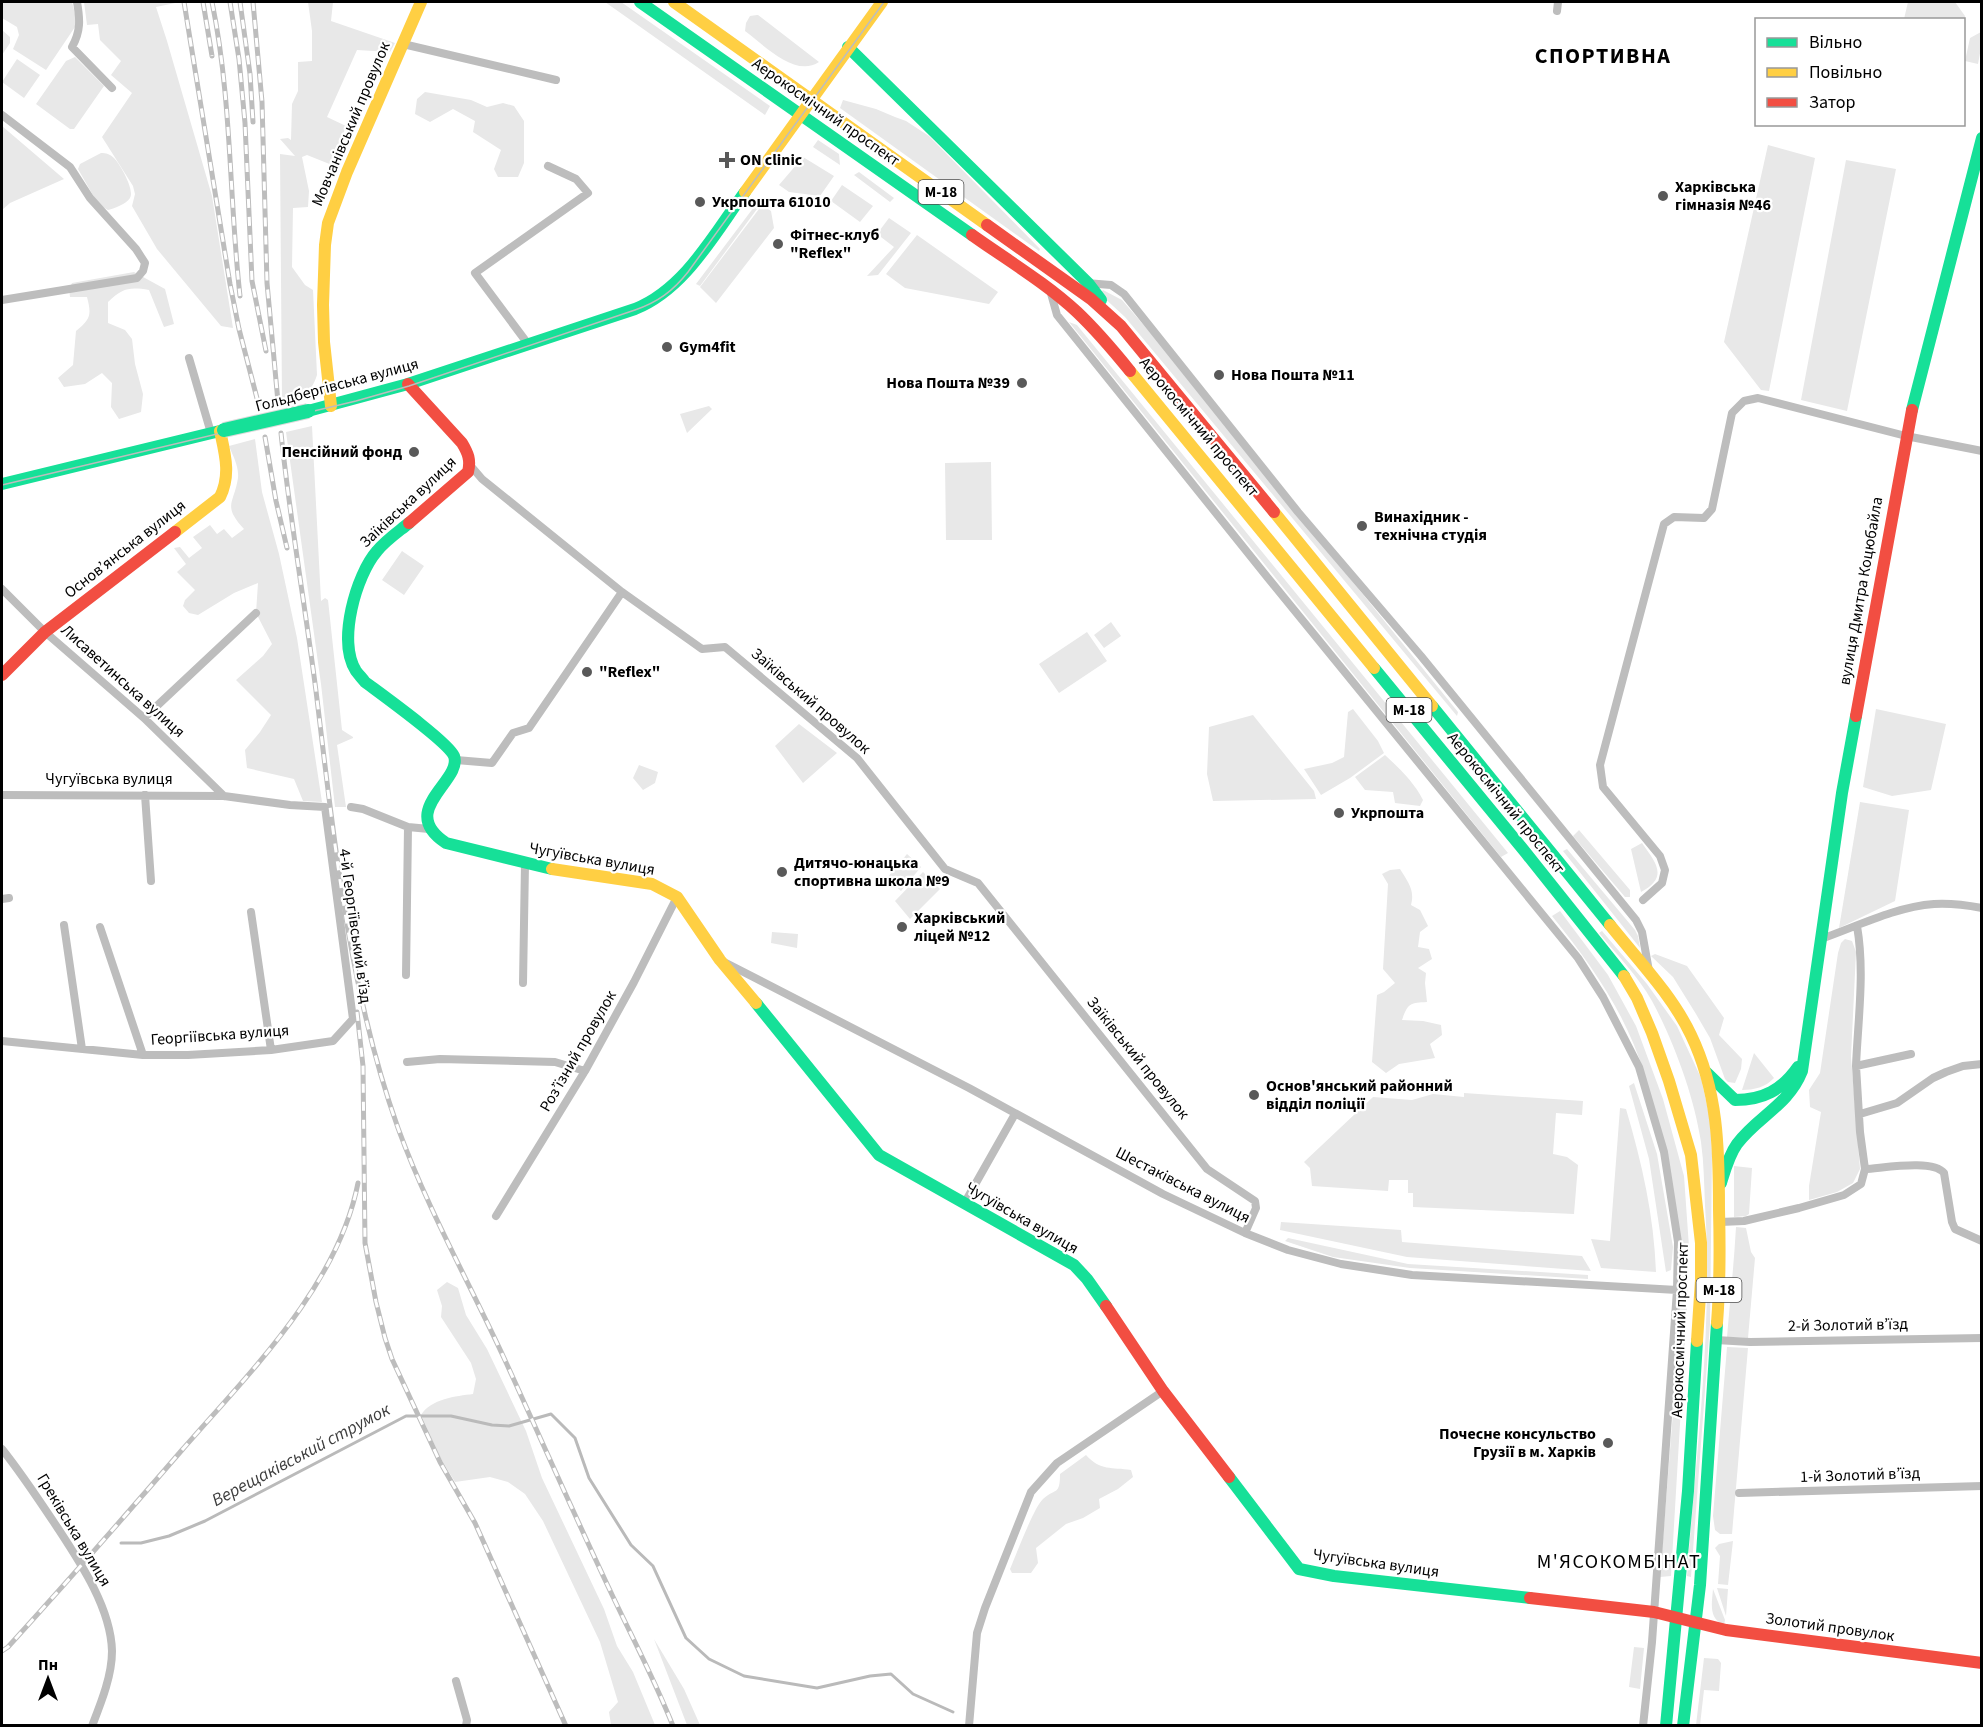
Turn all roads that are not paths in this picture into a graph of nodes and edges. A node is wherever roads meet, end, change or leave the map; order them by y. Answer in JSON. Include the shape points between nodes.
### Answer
{"nodes":[{"id":1,"x":77,"y":2,"type":"edge"},
{"id":2,"x":421,"y":2,"type":"edge"},
{"id":3,"x":640,"y":2,"type":"edge"},
{"id":4,"x":674,"y":2,"type":"edge"},
{"id":5,"x":882,"y":2,"type":"edge"},
{"id":6,"x":1558,"y":2,"type":"edge"},
{"id":7,"x":1557,"y":11,"type":"dead end"},
{"id":8,"x":403,"y":44,"type":"junction"},
{"id":9,"x":848,"y":47,"type":"junction"},
{"id":10,"x":556,"y":80,"type":"dead end"},
{"id":11,"x":112,"y":88,"type":"dead end"},
{"id":12,"x":812,"y":98,"type":"junction"},
{"id":13,"x":800,"y":114,"type":"junction"},
{"id":14,"x":2,"y":116,"type":"edge"},
{"id":15,"x":1982,"y":138,"type":"edge"},
{"id":16,"x":548,"y":166,"type":"dead end"},
{"id":17,"x":1977,"y":178,"type":"edge"},
{"id":18,"x":1040,"y":235,"type":"junction"},
{"id":19,"x":1029,"y":255,"type":"junction"},
{"id":20,"x":1088,"y":283,"type":"junction"},
{"id":21,"x":1071,"y":284,"type":"junction"},
{"id":22,"x":1049,"y":289,"type":"junction"},
{"id":23,"x":2,"y":300,"type":"edge"},
{"id":24,"x":1121,"y":326,"type":"junction"},
{"id":25,"x":528,"y":344,"type":"junction"},
{"id":26,"x":189,"y":358,"type":"dead end"},
{"id":27,"x":408,"y":384,"type":"junction"},
{"id":28,"x":331,"y":406,"type":"junction"},
{"id":29,"x":219,"y":431,"type":"junction"},
{"id":30,"x":1906,"y":436,"type":"junction"},
{"id":31,"x":1982,"y":451,"type":"edge"},
{"id":32,"x":470,"y":465,"type":"junction"},
{"id":33,"x":2,"y":484,"type":"edge"},
{"id":34,"x":2,"y":589,"type":"edge"},
{"id":35,"x":622,"y":591,"type":"junction"},
{"id":36,"x":256,"y":613,"type":"dead end"},
{"id":37,"x":45,"y":632,"type":"junction"},
{"id":38,"x":2,"y":675,"type":"edge"},
{"id":39,"x":144,"y":718,"type":"junction"},
{"id":40,"x":456,"y":760,"type":"junction"},
{"id":41,"x":2,"y":795,"type":"edge"},
{"id":42,"x":145,"y":795,"type":"junction"},
{"id":43,"x":224,"y":796,"type":"junction"},
{"id":44,"x":324,"y":807,"type":"joint"},
{"id":45,"x":351,"y":807,"type":"dead end"},
{"id":46,"x":408,"y":827,"type":"junction"},
{"id":47,"x":429,"y":829,"type":"junction"},
{"id":48,"x":525,"y":864,"type":"junction"},
{"id":49,"x":152,"y":880,"type":"dead end"},
{"id":50,"x":677,"y":897,"type":"junction"},
{"id":51,"x":1644,"y":900,"type":"dead end"},
{"id":52,"x":1982,"y":908,"type":"edge"},
{"id":53,"x":251,"y":912,"type":"dead end"},
{"id":54,"x":64,"y":926,"type":"dead end"},
{"id":55,"x":1857,"y":926,"type":"junction"},
{"id":56,"x":100,"y":927,"type":"dead end"},
{"id":57,"x":1821,"y":939,"type":"junction"},
{"id":58,"x":720,"y":960,"type":"junction"},
{"id":59,"x":1649,"y":973,"type":"junction"},
{"id":60,"x":406,"y":975,"type":"dead end"},
{"id":61,"x":523,"y":983,"type":"dead end"},
{"id":62,"x":2,"y":1041,"type":"edge"},
{"id":63,"x":333,"y":1041,"type":"joint"},
{"id":64,"x":82,"y":1049,"type":"junction"},
{"id":65,"x":271,"y":1050,"type":"junction"},
{"id":66,"x":1911,"y":1054,"type":"dead end"},
{"id":67,"x":143,"y":1055,"type":"junction"},
{"id":68,"x":1804,"y":1055,"type":"junction"},
{"id":69,"x":407,"y":1062,"type":"dead end"},
{"id":70,"x":1982,"y":1064,"type":"edge"},
{"id":71,"x":1856,"y":1066,"type":"junction"},
{"id":72,"x":585,"y":1071,"type":"junction"},
{"id":73,"x":1706,"y":1072,"type":"junction"},
{"id":74,"x":1015,"y":1114,"type":"junction"},
{"id":75,"x":1860,"y":1114,"type":"junction"},
{"id":76,"x":1865,"y":1169,"type":"junction"},
{"id":77,"x":1719,"y":1187,"type":"junction"},
{"id":78,"x":964,"y":1204,"type":"junction"},
{"id":79,"x":496,"y":1216,"type":"dead end"},
{"id":80,"x":1720,"y":1222,"type":"junction"},
{"id":81,"x":1245,"y":1233,"type":"junction"},
{"id":82,"x":1982,"y":1241,"type":"edge"},
{"id":83,"x":1677,"y":1290,"type":"junction"},
{"id":84,"x":1982,"y":1338,"type":"edge"},
{"id":85,"x":1716,"y":1340,"type":"junction"},
{"id":86,"x":1163,"y":1391,"type":"junction"},
{"id":87,"x":2,"y":1449,"type":"edge"},
{"id":88,"x":1982,"y":1486,"type":"edge"},
{"id":89,"x":1739,"y":1493,"type":"dead end"},
{"id":90,"x":1654,"y":1612,"type":"junction"},
{"id":91,"x":1676,"y":1618,"type":"junction"},
{"id":92,"x":1695,"y":1624,"type":"junction"},
{"id":93,"x":1982,"y":1663,"type":"edge"},
{"id":94,"x":456,"y":1681,"type":"dead end"},
{"id":95,"x":92,"y":1725,"type":"edge"},
{"id":96,"x":466,"y":1725,"type":"edge"},
{"id":97,"x":969,"y":1725,"type":"edge"},
{"id":98,"x":1643,"y":1725,"type":"edge"},
{"id":99,"x":1666,"y":1725,"type":"edge"},
{"id":100,"x":1683,"y":1725,"type":"edge"}],
"edges":[{"from":1,"to":11,"type":"street","via":[[79,36],[72,47]]},
{"from":2,"to":8,"type":"main road","name":"Мовчанівський провулок"},
{"from":3,"to":13,"type":"main road","name":"Аерокосмічний проспект","number":"М-18"},
{"from":4,"to":12,"type":"main road","name":"Аерокосмічний проспект","number":"М-18"},
{"from":5,"to":9,"type":"main road"},
{"from":6,"to":7,"type":"street"},
{"from":8,"to":10,"type":"street"},
{"from":8,"to":28,"type":"main road","name":"Мовчанівський провулок","via":[[347,172],[326,233],[324,342]]},
{"from":9,"to":12,"type":"main road"},
{"from":9,"to":18,"type":"main road"},
{"from":12,"to":13,"type":"main road"},
{"from":12,"to":19,"type":"main road","name":"Аерокосмічний проспект","number":"М-18"},
{"from":13,"to":22,"type":"main road","name":"Аерокосмічний проспект","number":"М-18"},
{"from":13,"to":25,"type":"main road","name":"Гольдбергівська вулиця","via":[[671,290],[645,305]]},
{"from":14,"to":23,"type":"street","via":[[70,167],[90,198],[145,263],[136,278]]},
{"from":15,"to":17,"type":"main road","name":"вулиця Дмитра Коцюбайла"},
{"from":16,"to":25,"type":"street","via":[[576,179],[588,193],[476,273]]},
{"from":17,"to":30,"type":"main road","name":"вулиця Дмитра Коцюбайла"},
{"from":18,"to":19,"type":"main road","via":[[1044,254]]},
{"from":18,"to":20,"type":"main road"},
{"from":19,"to":21,"type":"main road","name":"Аерокосмічний проспект","number":"М-18"},
{"from":20,"to":21,"type":"street"},
{"from":20,"to":24,"type":"main road"},
{"from":20,"to":59,"type":"street","via":[[1110,285],[1124,294],[1298,512],[1630,912],[1642,932]]},
{"from":21,"to":24,"type":"main road","name":"Аерокосмічний проспект","number":"М-18"},
{"from":22,"to":83,"type":"street","via":[[1057,315],[1549,920],[1603,997],[1635,1056],[1664,1152],[1678,1242]]},
{"from":22,"to":91,"type":"main road","name":"Аерокосмічний проспект","number":"М-18","via":[[1104,339],[1160,406],[1587,929],[1625,978],[1644,1012],[1691,1155],[1701,1242],[1688,1491]]},
{"from":24,"to":59,"type":"main road","name":"Аерокосмічний проспект","number":"М-18"},
{"from":25,"to":27,"type":"main road","name":"Гольдбергівська вулиця"},
{"from":26,"to":29,"type":"street"},
{"from":27,"to":28,"type":"main road","name":"Гольдбергівська вулиця"},
{"from":27,"to":32,"type":"main road","name":"Заїківська вулиця","via":[[462,443]]},
{"from":28,"to":29,"type":"main road","name":"Гольдбергівська вулиця","bridge":true},
{"from":29,"to":33,"type":"main road","name":"Гольдбергівська вулиця"},
{"from":29,"to":37,"type":"main road","name":"Основ’янська вулиця","via":[[227,472],[220,497]]},
{"from":30,"to":31,"type":"street"},
{"from":30,"to":51,"type":"street","via":[[1758,398],[1744,401],[1732,413],[1712,508],[1704,518],[1674,517],[1664,524],[1600,765],[1603,787],[1660,856],[1665,870],[1662,883]]},
{"from":30,"to":57,"type":"main road","name":"вулиця Дмитра Коцюбайла","via":[[1842,793]]},
{"from":32,"to":35,"type":"street","name":"Заїківський провулок","via":[[482,479]]},
{"from":32,"to":40,"type":"main road","name":"Заїківська вулиця","via":[[468,472],[378,549],[367,563],[359,580],[350,625],[356,670],[365,682],[443,743]]},
{"from":34,"to":37,"type":"street","name":"Лисаветинська вулиця"},
{"from":35,"to":40,"type":"street","via":[[529,728],[513,733],[492,763]]},
{"from":35,"to":81,"type":"street","name":"Заїківський провулок","via":[[702,649],[725,648],[857,758],[945,869],[978,883],[1207,1169],[1255,1201],[1256,1208]]},
{"from":36,"to":39,"type":"street"},
{"from":37,"to":38,"type":"main road","name":"Основ’янська вулиця"},
{"from":37,"to":39,"type":"street","name":"Лисаветинська вулиця"},
{"from":39,"to":43,"type":"street","name":"Лисаветинська вулиця"},
{"from":40,"to":47,"type":"main road","via":[[429,808]]},
{"from":41,"to":42,"type":"street","name":"Чугуївська вулиця"},
{"from":42,"to":43,"type":"street","name":"Чугуївська вулиця"},
{"from":42,"to":49,"type":"street"},
{"from":43,"to":44,"type":"street","name":"Чугуївська вулиця"},
{"from":44,"to":63,"type":"street","name":"4-й Георгіївський в’їзд","via":[[353,1020]]},
{"from":45,"to":46,"type":"street","name":"Чугуївська вулиця"},
{"from":46,"to":47,"type":"street","name":"Чугуївська вулиця"},
{"from":46,"to":60,"type":"street"},
{"from":47,"to":48,"type":"main road","name":"Чугуївська вулиця","via":[[446,843]]},
{"from":48,"to":50,"type":"main road","name":"Чугуївська вулиця","via":[[652,884]]},
{"from":48,"to":61,"type":"street"},
{"from":50,"to":58,"type":"main road","name":"Чугуївська вулиця"},
{"from":50,"to":72,"type":"street","name":"Роз’їзний провулок"},
{"from":52,"to":55,"type":"street","via":[[1933,904]]},
{"from":53,"to":65,"type":"street"},
{"from":54,"to":64,"type":"street"},
{"from":55,"to":57,"type":"street"},
{"from":55,"to":71,"type":"street","via":[[1861,966]]},
{"from":56,"to":67,"type":"street"},
{"from":57,"to":68,"type":"main road","name":"вулиця Дмитра Коцюбайла"},
{"from":58,"to":74,"type":"street","name":"Шестаківська вулиця"},
{"from":58,"to":78,"type":"main road","name":"Чугуївська вулиця","via":[[879,1155]]},
{"from":59,"to":73,"type":"main road","name":"Аерокосмічний проспект","number":"М-18","via":[[1690,1033]]},
{"from":62,"to":64,"type":"street","name":"Георгіївська вулиця"},
{"from":63,"to":65,"type":"street","name":"Георгіївська вулиця"},
{"from":64,"to":67,"type":"street","name":"Георгіївська вулиця"},
{"from":65,"to":67,"type":"street","name":"Георгіївська вулиця"},
{"from":66,"to":71,"type":"street"},
{"from":68,"to":73,"type":"main road","via":[[1784,1086],[1759,1099],[1735,1100]]},
{"from":68,"to":77,"type":"main road","name":"вулиця Дмитра Коцюбайла","via":[[1794,1088],[1738,1143]]},
{"from":69,"to":72,"type":"street","via":[[555,1062]]},
{"from":70,"to":75,"type":"street","via":[[1946,1072],[1897,1103]]},
{"from":71,"to":75,"type":"street"},
{"from":72,"to":79,"type":"street","name":"Роз’їзний провулок"},
{"from":73,"to":77,"type":"main road","name":"Аерокосмічний проспект","number":"М-18","via":[[1718,1134]]},
{"from":74,"to":78,"type":"street"},
{"from":74,"to":81,"type":"street","name":"Шестаківська вулиця","via":[[1163,1194]]},
{"from":75,"to":76,"type":"street"},
{"from":76,"to":80,"type":"street","via":[[1860,1184],[1844,1195],[1744,1221]]},
{"from":76,"to":82,"type":"street","via":[[1929,1165],[1942,1170],[1955,1229]]},
{"from":77,"to":80,"type":"main road","name":"Аерокосмічний проспект","number":"М-18"},
{"from":78,"to":86,"type":"main road","name":"Чугуївська вулиця","via":[[1074,1265]]},
{"from":80,"to":85,"type":"main road","name":"Аерокосмічний проспект","number":"М-18"},
{"from":81,"to":83,"type":"street","name":"Шестаківська вулиця","via":[[1341,1264],[1412,1275]]},
{"from":83,"to":90,"type":"street"},
{"from":84,"to":85,"type":"street","name":"2-й Золотий в’їзд"},
{"from":85,"to":92,"type":"main road","name":"Аерокосмічний проспект","number":"М-18"},
{"from":86,"to":90,"type":"main road","name":"Чугуївська вулиця","via":[[1299,1569]]},
{"from":86,"to":97,"type":"street","via":[[1057,1463],[1031,1492],[977,1633]]},
{"from":87,"to":95,"type":"street","name":"Греківська вулиця","via":[[82,1565],[98,1595],[112,1651]]},
{"from":88,"to":89,"type":"street","name":"1-й Золотий в’їзд"},
{"from":90,"to":91,"type":"main road","name":"Чугуївська вулиця"},
{"from":90,"to":98,"type":"street"},
{"from":91,"to":92,"type":"main road","name":"Золотий провулок"},
{"from":91,"to":99,"type":"main road","name":"Аерокосмічний проспект","number":"М-18"},
{"from":92,"to":93,"type":"main road","name":"Золотий провулок"},
{"from":92,"to":100,"type":"main road","name":"Аерокосмічний проспект","number":"М-18"},
{"from":94,"to":96,"type":"street"}]}
